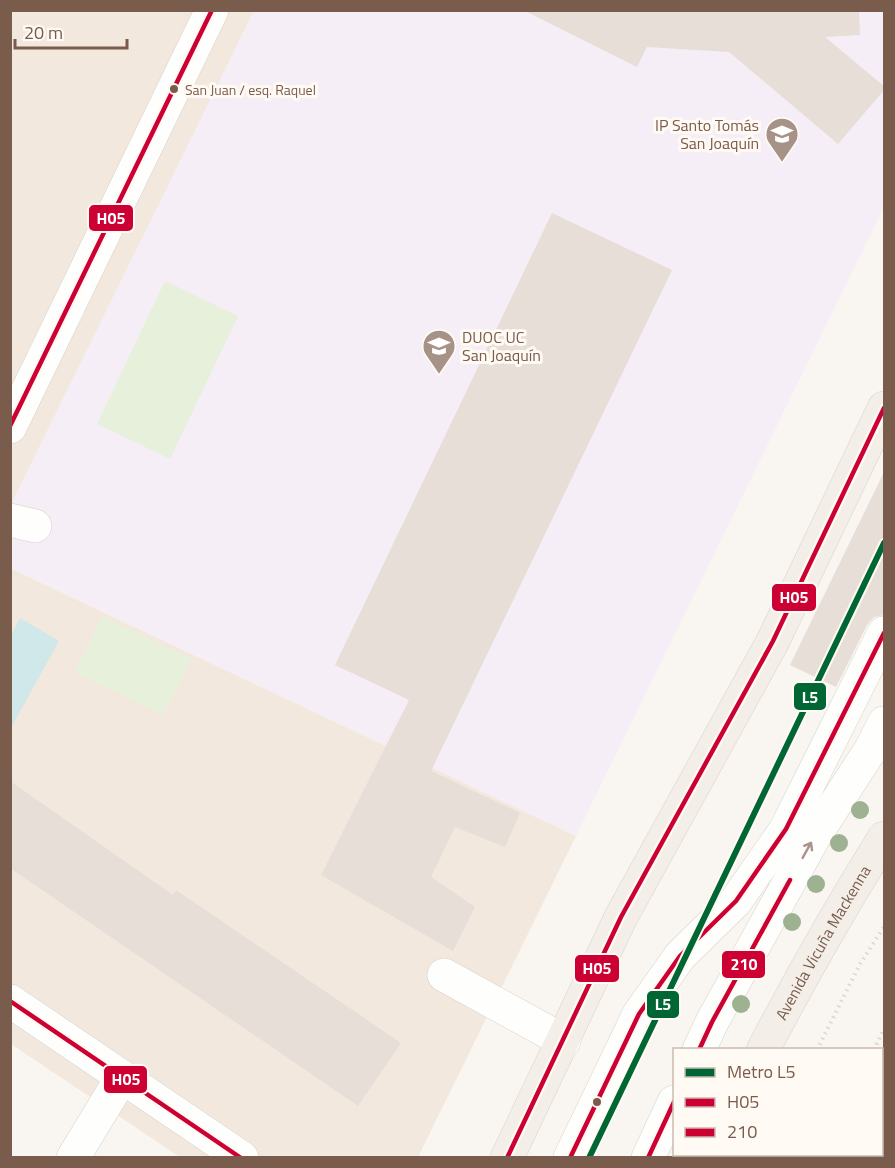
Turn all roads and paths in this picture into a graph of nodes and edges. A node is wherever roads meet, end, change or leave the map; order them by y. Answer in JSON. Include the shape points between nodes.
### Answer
{"nodes":[{"id":1,"x":212,"y":10,"type":"edge"},
{"id":2,"x":885,"y":408,"type":"edge"},
{"id":3,"x":10,"y":427,"type":"edge"},
{"id":4,"x":885,"y":633,"type":"edge"},
{"id":5,"x":885,"y":723,"type":"edge"},
{"id":6,"x":885,"y":838,"type":"edge"},
{"id":7,"x":885,"y":927,"type":"edge"},
{"id":8,"x":444,"y":975,"type":"dead end"},
{"id":9,"x":10,"y":1001,"type":"edge"},
{"id":10,"x":885,"y":1029,"type":"edge"},
{"id":11,"x":564,"y":1041,"type":"junction"},
{"id":12,"x":700,"y":1048,"type":"edge"},
{"id":13,"x":764,"y":1048,"type":"edge"},
{"id":14,"x":818,"y":1048,"type":"edge"},
{"id":15,"x":875,"y":1048,"type":"edge"},
{"id":16,"x":122,"y":1077,"type":"junction"},
{"id":17,"x":673,"y":1106,"type":"edge"},
{"id":18,"x":73,"y":1158,"type":"edge"},
{"id":19,"x":242,"y":1158,"type":"edge"},
{"id":20,"x":507,"y":1158,"type":"edge"},
{"id":21,"x":570,"y":1158,"type":"edge"},
{"id":22,"x":648,"y":1158,"type":"edge"}],
"edges":[{"from":1,"to":3,"type":"street"},
{"from":2,"to":11,"type":"main road","via":[[773,641],[621,917]]},
{"from":4,"to":21,"type":"street","via":[[786,830],[736,901],[680,956],[644,1006]]},
{"from":12,"to":5,"type":"street","one_way":true,"via":[[814,837]]},
{"from":6,"to":13,"type":"main road","name":"Avenida Vicuña Mackenna","via":[[839,911]]},
{"from":7,"to":14,"type":"path","via":[[860,964]]},
{"from":8,"to":11,"type":"street"},
{"from":9,"to":16,"type":"street"},
{"from":10,"to":15,"type":"path"},
{"from":11,"to":20,"type":"main road"},
{"from":16,"to":18,"type":"street"},
{"from":16,"to":19,"type":"street"},
{"from":17,"to":22,"type":"street"}]}
